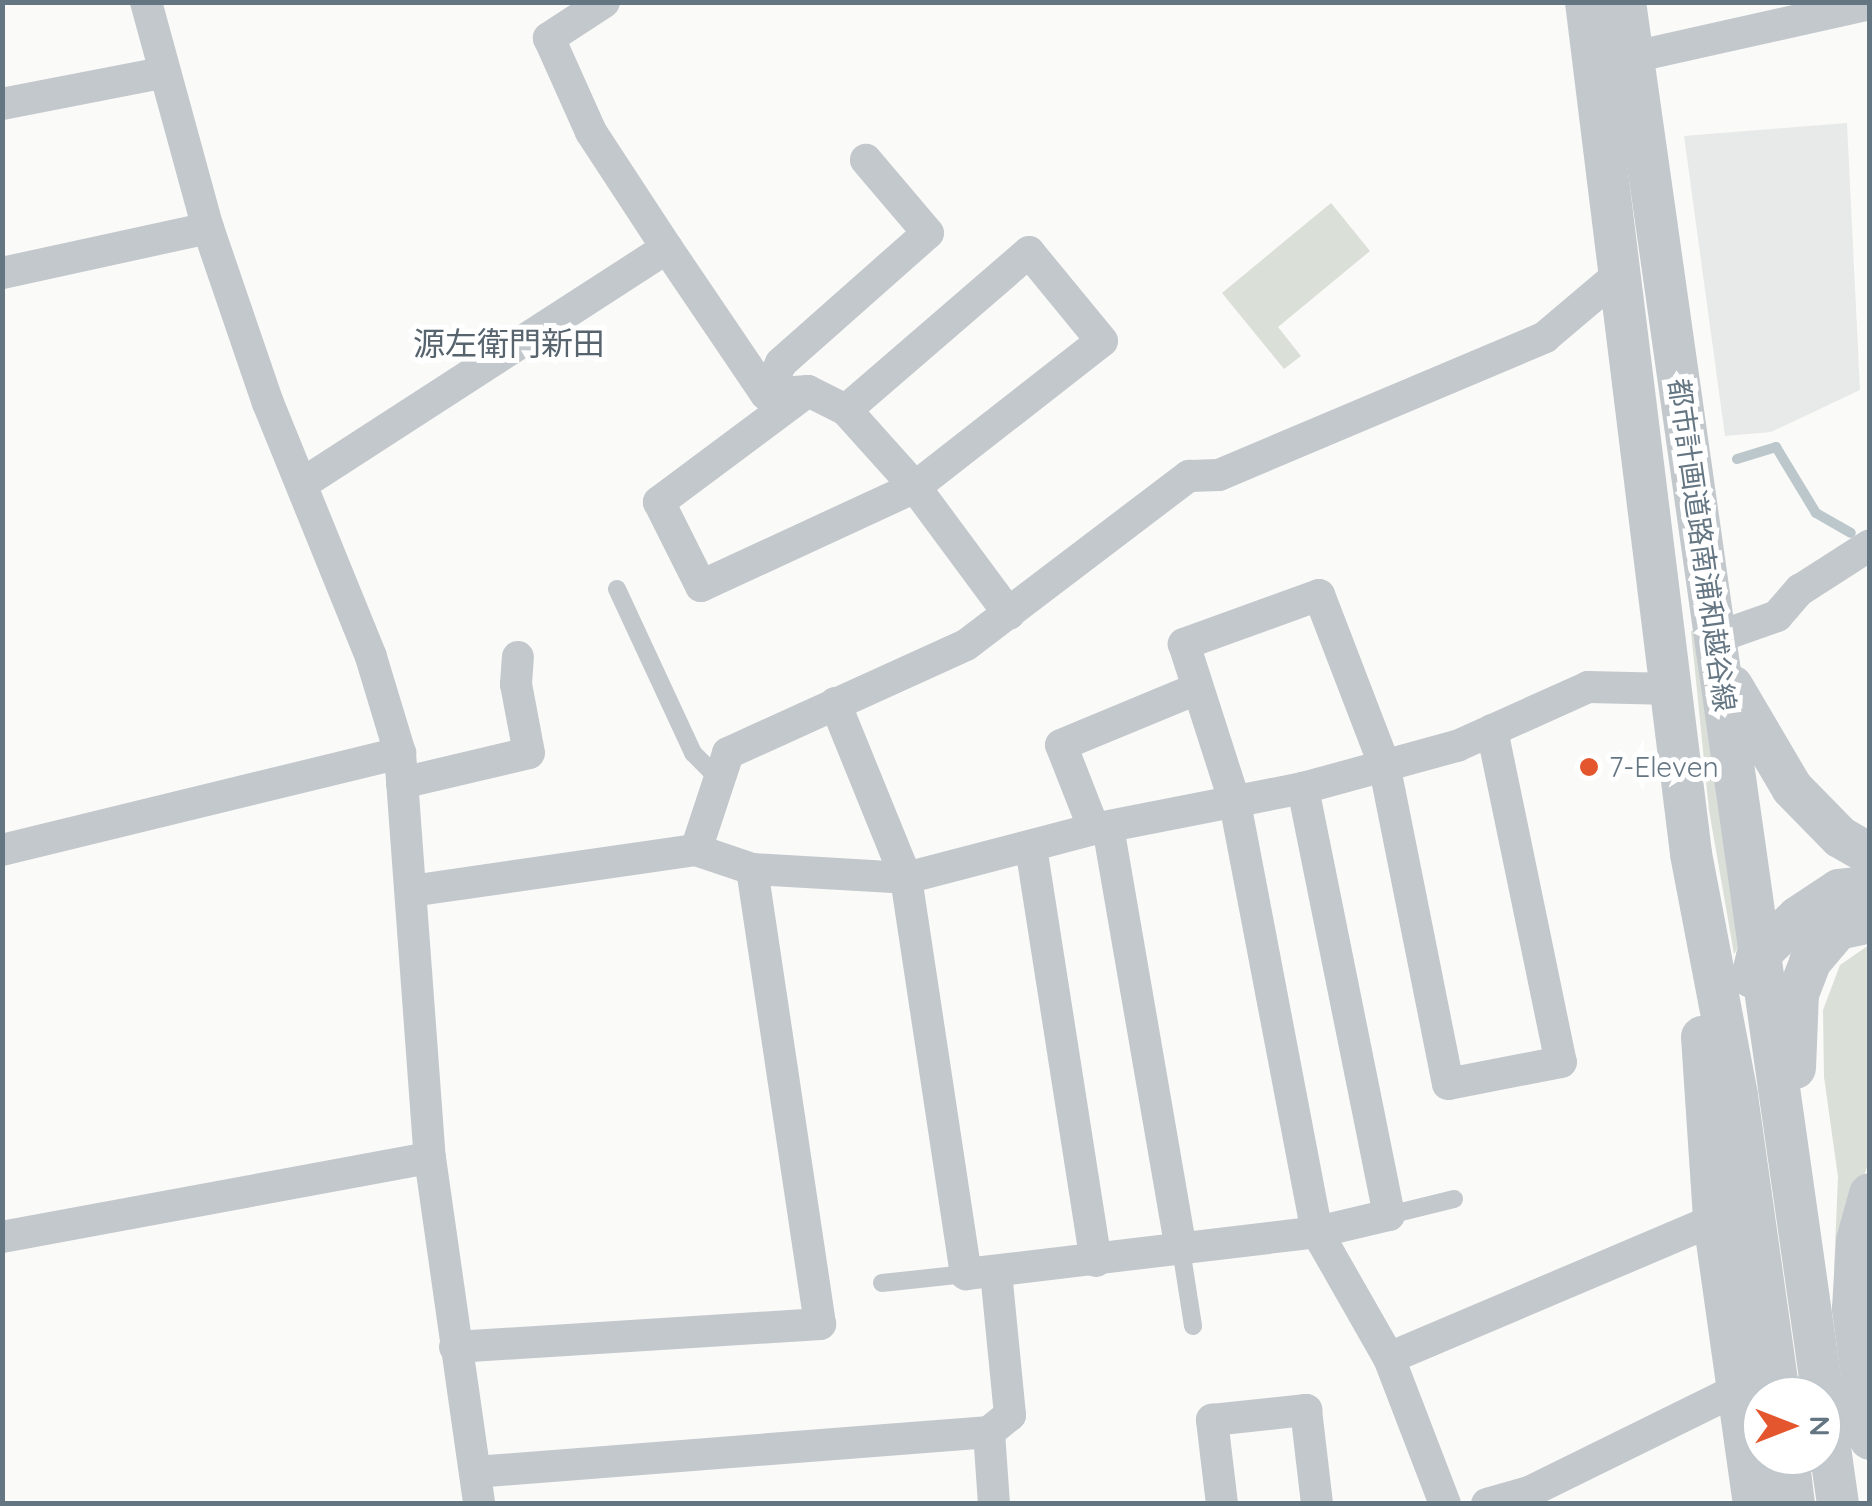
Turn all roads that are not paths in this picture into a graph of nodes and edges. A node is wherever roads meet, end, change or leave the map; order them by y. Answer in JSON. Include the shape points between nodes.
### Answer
{"nodes":[{"id":1,"x":146,"y":2,"type":"edge"},
{"id":2,"x":604,"y":2,"type":"edge"},
{"id":3,"x":1586,"y":2,"type":"edge"},
{"id":4,"x":1625,"y":2,"type":"edge"},
{"id":5,"x":1870,"y":4,"type":"edge"},
{"id":6,"x":1633,"y":57,"type":"junction"},
{"id":7,"x":162,"y":73,"type":"junction"},
{"id":8,"x":2,"y":104,"type":"edge"},
{"id":9,"x":866,"y":160,"type":"dead end"},
{"id":10,"x":208,"y":228,"type":"junction"},
{"id":11,"x":668,"y":248,"type":"junction"},
{"id":12,"x":1622,"y":272,"type":"junction"},
{"id":13,"x":2,"y":273,"type":"edge"},
{"id":14,"x":808,"y":391,"type":"junction"},
{"id":15,"x":766,"y":394,"type":"junction"},
{"id":16,"x":846,"y":410,"type":"junction"},
{"id":17,"x":305,"y":482,"type":"junction"},
{"id":18,"x":915,"y":487,"type":"junction"},
{"id":19,"x":1870,"y":545,"type":"edge"},
{"id":20,"x":617,"y":588,"type":"dead end"},
{"id":21,"x":1010,"y":614,"type":"junction"},
{"id":22,"x":1716,"y":649,"type":"junction"},
{"id":23,"x":518,"y":657,"type":"dead end"},
{"id":24,"x":1673,"y":689,"type":"junction"},
{"id":25,"x":1194,"y":690,"type":"junction"},
{"id":26,"x":835,"y":703,"type":"junction"},
{"id":27,"x":1492,"y":730,"type":"junction"},
{"id":28,"x":1384,"y":764,"type":"junction"},
{"id":29,"x":401,"y":768,"type":"junction"},
{"id":30,"x":717,"y":776,"type":"junction"},
{"id":31,"x":1303,"y":788,"type":"junction"},
{"id":32,"x":1235,"y":803,"type":"junction"},
{"id":33,"x":1101,"y":828,"type":"junction"},
{"id":34,"x":1031,"y":848,"type":"junction"},
{"id":35,"x":2,"y":850,"type":"edge"},
{"id":36,"x":696,"y":850,"type":"junction"},
{"id":37,"x":1691,"y":854,"type":"junction"},
{"id":38,"x":1870,"y":854,"type":"edge"},
{"id":39,"x":752,"y":869,"type":"junction"},
{"id":40,"x":906,"y":878,"type":"junction"},
{"id":41,"x":1870,"y":886,"type":"edge"},
{"id":42,"x":412,"y":891,"type":"junction"},
{"id":43,"x":1870,"y":922,"type":"edge"},
{"id":44,"x":1758,"y":958,"type":"junction"},
{"id":45,"x":1737,"y":1096,"type":"junction"},
{"id":46,"x":430,"y":1158,"type":"junction"},
{"id":47,"x":1870,"y":1194,"type":"edge"},
{"id":48,"x":1454,"y":1199,"type":"dead end"},
{"id":49,"x":1793,"y":1208,"type":"junction"},
{"id":50,"x":1389,"y":1214,"type":"junction"},
{"id":51,"x":1714,"y":1220,"type":"junction"},
{"id":52,"x":1317,"y":1232,"type":"junction"},
{"id":53,"x":2,"y":1237,"type":"edge"},
{"id":54,"x":1181,"y":1249,"type":"junction"},
{"id":55,"x":1096,"y":1260,"type":"junction"},
{"id":56,"x":981,"y":1274,"type":"junction"},
{"id":57,"x":882,"y":1283,"type":"dead end"},
{"id":58,"x":1193,"y":1326,"type":"dead end"},
{"id":59,"x":455,"y":1347,"type":"junction"},
{"id":60,"x":1389,"y":1358,"type":"junction"},
{"id":61,"x":1761,"y":1376,"type":"edge"},
{"id":62,"x":1764,"y":1376,"type":"edge"},
{"id":63,"x":1820,"y":1376,"type":"edge"},
{"id":64,"x":1742,"y":1398,"type":"edge"},
{"id":65,"x":989,"y":1432,"type":"junction"},
{"id":66,"x":1870,"y":1439,"type":"edge"},
{"id":67,"x":1757,"y":1476,"type":"edge"},
{"id":68,"x":1790,"y":1476,"type":"edge"},
{"id":69,"x":1834,"y":1476,"type":"edge"},
{"id":70,"x":477,"y":1488,"type":"edge"},
{"id":71,"x":994,"y":1504,"type":"edge"},
{"id":72,"x":1222,"y":1504,"type":"edge"},
{"id":73,"x":1317,"y":1504,"type":"edge"},
{"id":74,"x":1445,"y":1504,"type":"edge"},
{"id":75,"x":1487,"y":1504,"type":"edge"},
{"id":76,"x":1754,"y":1504,"type":"edge"},
{"id":77,"x":1794,"y":1504,"type":"edge"},
{"id":78,"x":1838,"y":1504,"type":"edge"}],
"edges":[{"from":1,"to":7,"type":"street"},
{"from":2,"to":11,"type":"street","via":[[549,38],[591,132]]},
{"from":3,"to":12,"type":"street","name":"都市計画道路南浦和越谷線"},
{"from":4,"to":6,"type":"street","name":"都市計画道路南浦和越谷線"},
{"from":5,"to":6,"type":"street"},
{"from":6,"to":22,"type":"street","name":"都市計画道路南浦和越谷線"},
{"from":7,"to":8,"type":"street"},
{"from":7,"to":10,"type":"street"},
{"from":9,"to":15,"type":"street","via":[[928,233],[781,363]]},
{"from":10,"to":13,"type":"street"},
{"from":10,"to":17,"type":"street","via":[[268,403]]},
{"from":11,"to":15,"type":"street"},
{"from":11,"to":17,"type":"street"},
{"from":12,"to":21,"type":"street","via":[[1545,337],[1219,475],[1190,476]]},
{"from":12,"to":24,"type":"street","name":"都市計画道路南浦和越谷線"},
{"from":14,"to":15,"type":"street"},
{"from":14,"to":16,"type":"street"},
{"from":14,"to":18,"type":"street","via":[[659,502],[700,586]]},
{"from":16,"to":18,"type":"street"},
{"from":16,"to":18,"type":"street","via":[[1029,252],[1102,341]]},
{"from":17,"to":29,"type":"street"},
{"from":18,"to":21,"type":"street"},
{"from":19,"to":22,"type":"street","via":[[1800,590],[1777,616]]},
{"from":20,"to":30,"type":"lane","via":[[693,753]]},
{"from":21,"to":26,"type":"street","via":[[966,645]]},
{"from":22,"to":38,"type":"street","via":[[1792,788],[1840,836]]},
{"from":22,"to":44,"type":"street","name":"都市計画道路南浦和越谷線"},
{"from":23,"to":29,"type":"street","via":[[528,754]]},
{"from":24,"to":27,"type":"street","via":[[1588,687]]},
{"from":24,"to":37,"type":"street","name":"都市計画道路南浦和越谷線"},
{"from":25,"to":28,"type":"street","via":[[1184,644],[1319,595]]},
{"from":25,"to":32,"type":"street"},
{"from":25,"to":33,"type":"street","via":[[1061,745]]},
{"from":26,"to":30,"type":"street","via":[[728,753]]},
{"from":26,"to":40,"type":"street"},
{"from":27,"to":28,"type":"street"},
{"from":27,"to":28,"type":"street","via":[[1562,1062],[1448,1084]]},
{"from":28,"to":31,"type":"street"},
{"from":29,"to":35,"type":"street"},
{"from":29,"to":42,"type":"street"},
{"from":30,"to":36,"type":"street"},
{"from":31,"to":32,"type":"street"},
{"from":31,"to":50,"type":"street"},
{"from":32,"to":33,"type":"street"},
{"from":32,"to":52,"type":"street"},
{"from":33,"to":34,"type":"street"},
{"from":33,"to":54,"type":"street"},
{"from":34,"to":40,"type":"street"},
{"from":34,"to":55,"type":"street"},
{"from":36,"to":39,"type":"street"},
{"from":36,"to":42,"type":"street"},
{"from":37,"to":45,"type":"street","name":"都市計画道路南浦和越谷線"},
{"from":37,"to":51,"type":"street"},
{"from":39,"to":40,"type":"street"},
{"from":39,"to":59,"type":"street","via":[[820,1324]]},
{"from":40,"to":56,"type":"street"},
{"from":41,"to":44,"type":"street","via":[[1839,890],[1818,902]]},
{"from":42,"to":46,"type":"street"},
{"from":43,"to":49,"type":"street","via":[[1829,935],[1798,994]]},
{"from":44,"to":45,"type":"street","via":[[1745,1006]]},
{"from":44,"to":49,"type":"street","name":"都市計画道路南浦和越谷線"},
{"from":45,"to":62,"type":"street","name":"都市計画道路南浦和越谷線"},
{"from":46,"to":53,"type":"street"},
{"from":46,"to":59,"type":"street"},
{"from":47,"to":66,"type":"street","via":[[1857,1240],[1852,1309]]},
{"from":48,"to":50,"type":"lane"},
{"from":49,"to":63,"type":"street","name":"都市計画道路南浦和越谷線"},
{"from":50,"to":52,"type":"street"},
{"from":51,"to":60,"type":"street"},
{"from":51,"to":61,"type":"street"},
{"from":52,"to":54,"type":"street"},
{"from":52,"to":60,"type":"street"},
{"from":54,"to":55,"type":"street"},
{"from":54,"to":58,"type":"lane"},
{"from":55,"to":56,"type":"street"},
{"from":56,"to":57,"type":"lane"},
{"from":56,"to":65,"type":"street","via":[[1010,1416]]},
{"from":59,"to":70,"type":"street"},
{"from":60,"to":74,"type":"street"},
{"from":64,"to":75,"type":"street","via":[[1529,1492]]},
{"from":65,"to":70,"type":"street"},
{"from":65,"to":71,"type":"street"},
{"from":67,"to":76,"type":"street"},
{"from":68,"to":77,"type":"street"},
{"from":69,"to":78,"type":"street","name":"都市計画道路南浦和越谷線"},
{"from":72,"to":73,"type":"street","via":[[1212,1420],[1306,1410]]}]}
